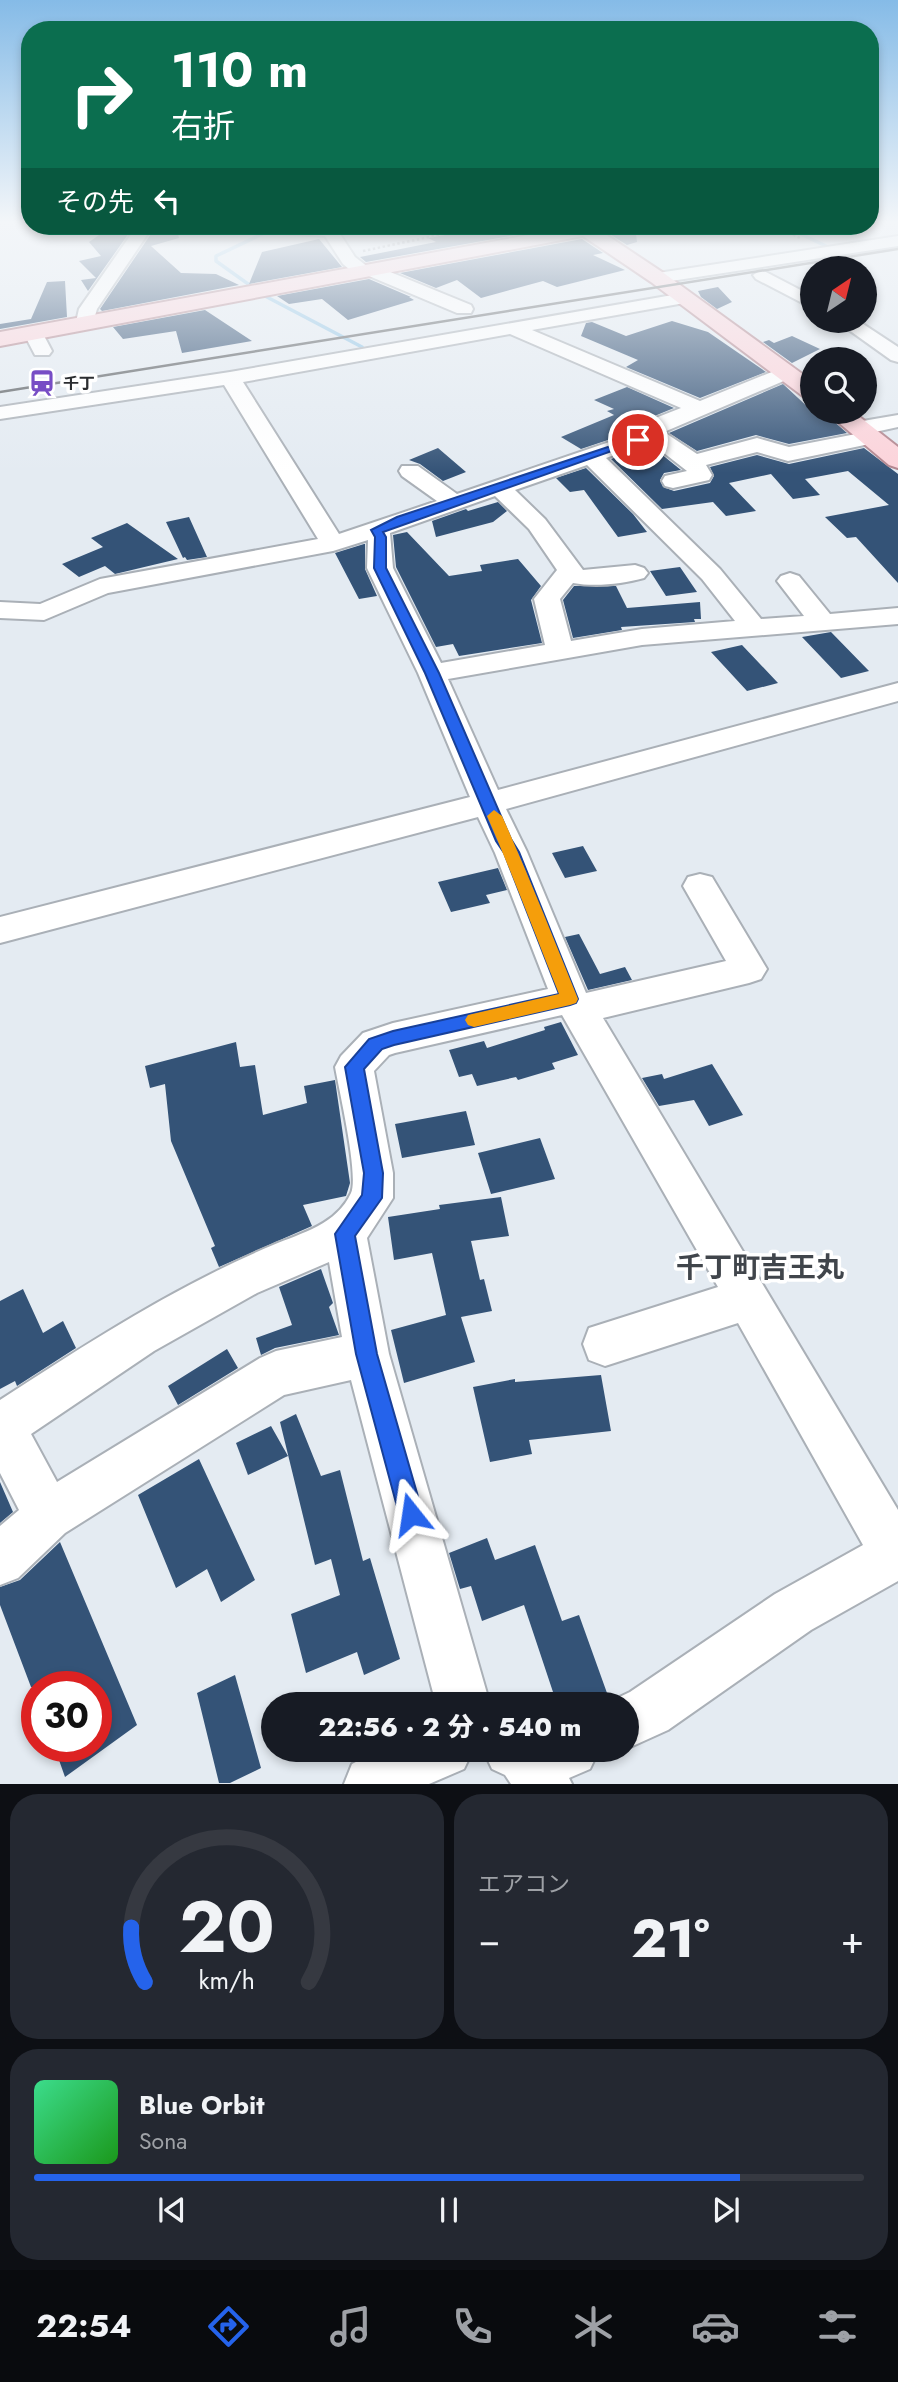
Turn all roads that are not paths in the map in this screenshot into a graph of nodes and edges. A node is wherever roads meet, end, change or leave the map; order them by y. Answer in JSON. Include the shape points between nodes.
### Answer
{"nodes":[{"id":1,"x":90,"y":306,"type":"edge"},
{"id":2,"x":174,"y":306,"type":"edge"},
{"id":3,"x":457,"y":306,"type":"edge"},
{"id":4,"x":640,"y":306,"type":"edge"},
{"id":5,"x":695,"y":306,"type":"edge"},
{"id":6,"x":464,"y":309,"type":"dead end"},
{"id":7,"x":86,"y":322,"type":"junction"},
{"id":8,"x":513,"y":330,"type":"junction"},
{"id":9,"x":866,"y":333,"type":"edge"},
{"id":10,"x":0,"y":339,"type":"edge"},
{"id":11,"x":898,"y":356,"type":"edge"},
{"id":12,"x":786,"y":373,"type":"junction"},
{"id":13,"x":230,"y":378,"type":"junction"},
{"id":14,"x":800,"y":384,"type":"edge"},
{"id":15,"x":699,"y":408,"type":"junction"},
{"id":16,"x":0,"y":413,"type":"edge"},
{"id":17,"x":898,"y":421,"type":"edge"},
{"id":18,"x":854,"y":424,"type":"edge"},
{"id":19,"x":865,"y":433,"type":"junction"},
{"id":20,"x":668,"y":437,"type":"junction"},
{"id":21,"x":592,"y":457,"type":"junction"},
{"id":22,"x":898,"y":460,"type":"edge"},
{"id":23,"x":693,"y":462,"type":"junction"},
{"id":24,"x":410,"y":471,"type":"dead end"},
{"id":25,"x":674,"y":481,"type":"dead end"},
{"id":26,"x":500,"y":488,"type":"junction"},
{"id":27,"x":454,"y":503,"type":"junction"},
{"id":28,"x":377,"y":530,"type":"junction"},
{"id":29,"x":333,"y":544,"type":"junction"},
{"id":30,"x":635,"y":573,"type":"dead end"},
{"id":31,"x":569,"y":575,"type":"junction"},
{"id":32,"x":790,"y":581,"type":"dead end"},
{"id":33,"x":0,"y":610,"type":"edge"},
{"id":34,"x":887,"y":617,"type":"edge"},
{"id":35,"x":822,"y":621,"type":"junction"},
{"id":36,"x":752,"y":627,"type":"junction"},
{"id":37,"x":898,"y":638,"type":"edge"},
{"id":38,"x":560,"y":651,"type":"junction"},
{"id":39,"x":432,"y":673,"type":"junction"},
{"id":40,"x":898,"y":692,"type":"edge"},
{"id":41,"x":489,"y":803,"type":"junction"},
{"id":42,"x":700,"y":886,"type":"dead end"},
{"id":43,"x":0,"y":930,"type":"edge"},
{"id":44,"x":574,"y":1004,"type":"junction"},
{"id":45,"x":345,"y":1234,"type":"junction"},
{"id":46,"x":748,"y":1299,"type":"junction"},
{"id":47,"x":605,"y":1344,"type":"dead end"},
{"id":48,"x":367,"y":1354,"type":"junction"},
{"id":49,"x":48,"y":1517,"type":"junction"},
{"id":50,"x":0,"y":1560,"type":"edge"},
{"id":51,"x":460,"y":1692,"type":"edge"},
{"id":52,"x":639,"y":1716,"type":"edge"},
{"id":53,"x":412,"y":1762,"type":"edge"},
{"id":54,"x":372,"y":1783,"type":"edge"}],
"edges":[{"from":1,"to":7,"type":"street"},
{"from":2,"to":7,"type":"main road"},
{"from":3,"to":6,"type":"street"},
{"from":4,"to":8,"type":"street"},
{"from":5,"to":12,"type":"main road"},
{"from":7,"to":10,"type":"main road","via":[[38,342]]},
{"from":8,"to":13,"type":"street"},
{"from":8,"to":15,"type":"street"},
{"from":9,"to":11,"type":"street"},
{"from":12,"to":14,"type":"main road"},
{"from":12,"to":15,"type":"street"},
{"from":13,"to":16,"type":"street"},
{"from":13,"to":29,"type":"street"},
{"from":15,"to":20,"type":"street"},
{"from":17,"to":19,"type":"street"},
{"from":18,"to":19,"type":"main road"},
{"from":19,"to":22,"type":"main road"},
{"from":19,"to":23,"type":"street","via":[[788,454],[757,445]]},
{"from":20,"to":21,"type":"street","via":[[638,440]]},
{"from":20,"to":23,"type":"street"},
{"from":21,"to":26,"type":"street"},
{"from":21,"to":36,"type":"street","via":[[702,565]]},
{"from":23,"to":25,"type":"street","via":[[701,475]]},
{"from":24,"to":27,"type":"street"},
{"from":26,"to":27,"type":"street"},
{"from":26,"to":31,"type":"street","via":[[537,524],[570,570]]},
{"from":27,"to":28,"type":"street"},
{"from":28,"to":29,"type":"street"},
{"from":28,"to":39,"type":"street","via":[[380,568]]},
{"from":29,"to":33,"type":"street","via":[[130,580],[74,597],[44,612]]},
{"from":30,"to":31,"type":"street"},
{"from":31,"to":38,"type":"street","via":[[547,599]]},
{"from":32,"to":35,"type":"street"},
{"from":34,"to":35,"type":"street"},
{"from":34,"to":37,"type":"street"},
{"from":35,"to":36,"type":"street"},
{"from":36,"to":38,"type":"street","via":[[642,637]]},
{"from":38,"to":39,"type":"street"},
{"from":39,"to":41,"type":"street"},
{"from":40,"to":41,"type":"street"},
{"from":41,"to":43,"type":"street"},
{"from":41,"to":44,"type":"street"},
{"from":42,"to":44,"type":"street","via":[[749,969]]},
{"from":44,"to":45,"type":"street","via":[[393,1038],[376,1044],[363,1056],[354,1067],[373,1173],[372,1198]]},
{"from":44,"to":46,"type":"street"},
{"from":45,"to":48,"type":"street"},
{"from":45,"to":49,"type":"street","via":[[242,1279],[138,1336],[12,1419],[5,1434]]},
{"from":46,"to":47,"type":"street"},
{"from":46,"to":52,"type":"street","via":[[896,1555],[793,1612]]},
{"from":48,"to":49,"type":"street","via":[[276,1374]]},
{"from":48,"to":51,"type":"street"},
{"from":49,"to":50,"type":"street"},
{"from":53,"to":54,"type":"street"}]}
